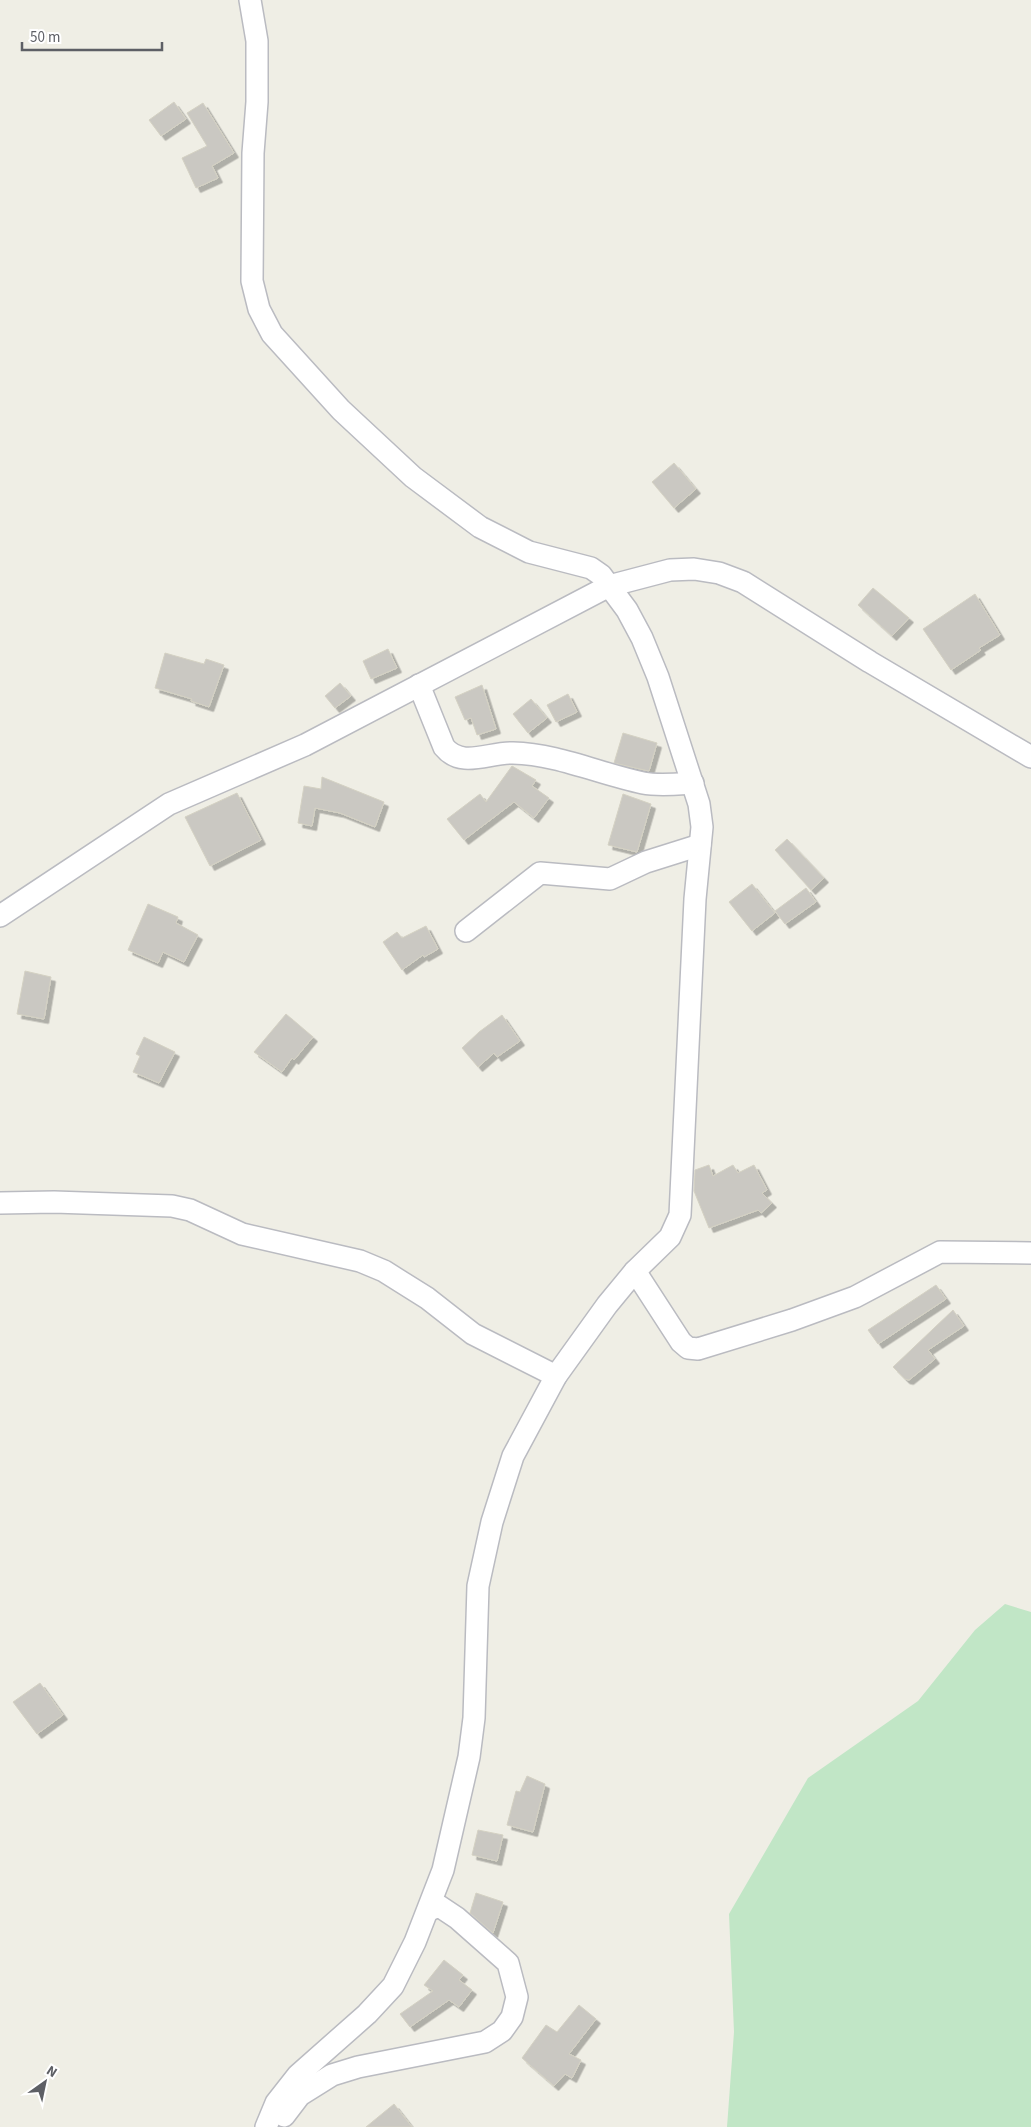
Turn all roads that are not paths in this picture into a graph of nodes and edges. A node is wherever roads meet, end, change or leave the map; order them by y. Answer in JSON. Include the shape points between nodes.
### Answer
{"nodes":[{"id":1,"x":250,"y":0,"type":"edge"},
{"id":2,"x":609,"y":586,"type":"junction"},
{"id":3,"x":418,"y":685,"type":"junction"},
{"id":4,"x":1031,"y":758,"type":"edge"},
{"id":5,"x":693,"y":783,"type":"junction"},
{"id":6,"x":700,"y":846,"type":"junction"},
{"id":7,"x":0,"y":916,"type":"edge"},
{"id":8,"x":466,"y":931,"type":"dead end"},
{"id":9,"x":0,"y":1203,"type":"edge"},
{"id":10,"x":1031,"y":1253,"type":"edge"},
{"id":11,"x":635,"y":1271,"type":"junction"},
{"id":12,"x":556,"y":1376,"type":"junction"},
{"id":13,"x":429,"y":1910,"type":"junction"},
{"id":14,"x":266,"y":2127,"type":"edge"},
{"id":15,"x":276,"y":2127,"type":"edge"}],
"edges":[{"from":1,"to":2,"type":"street","via":[[257,40],[252,281],[259,309],[272,334],[341,410],[428,488],[480,527],[529,552],[591,568]]},
{"from":2,"to":3,"type":"street"},
{"from":2,"to":4,"type":"street","via":[[670,570],[694,569],[720,573],[743,582]]},
{"from":2,"to":5,"type":"street","via":[[642,638]]},
{"from":3,"to":5,"type":"street","via":[[444,747],[458,758],[512,753],[586,767],[645,783]]},
{"from":3,"to":7,"type":"street","via":[[304,745],[169,804]]},
{"from":5,"to":6,"type":"street","via":[[702,827]]},
{"from":6,"to":8,"type":"street","via":[[646,862],[610,879],[540,873]]},
{"from":6,"to":11,"type":"street","via":[[689,996],[680,1215],[670,1237]]},
{"from":9,"to":12,"type":"street","via":[[172,1206],[190,1210],[242,1234],[360,1262],[384,1270],[473,1334]]},
{"from":10,"to":11,"type":"street","via":[[940,1252],[856,1297],[698,1349],[688,1348],[681,1342]]},
{"from":11,"to":12,"type":"street"},
{"from":12,"to":13,"type":"street","via":[[513,1456],[492,1522],[478,1586],[474,1718],[469,1757],[443,1870]]},
{"from":13,"to":14,"type":"street","via":[[393,1986],[367,2014],[298,2075],[276,2103]]},
{"from":13,"to":15,"type":"street","via":[[439,1906],[457,1918],[508,1963],[517,1997],[512,2017],[502,2031],[485,2042],[332,2075],[300,2095]]}]}
